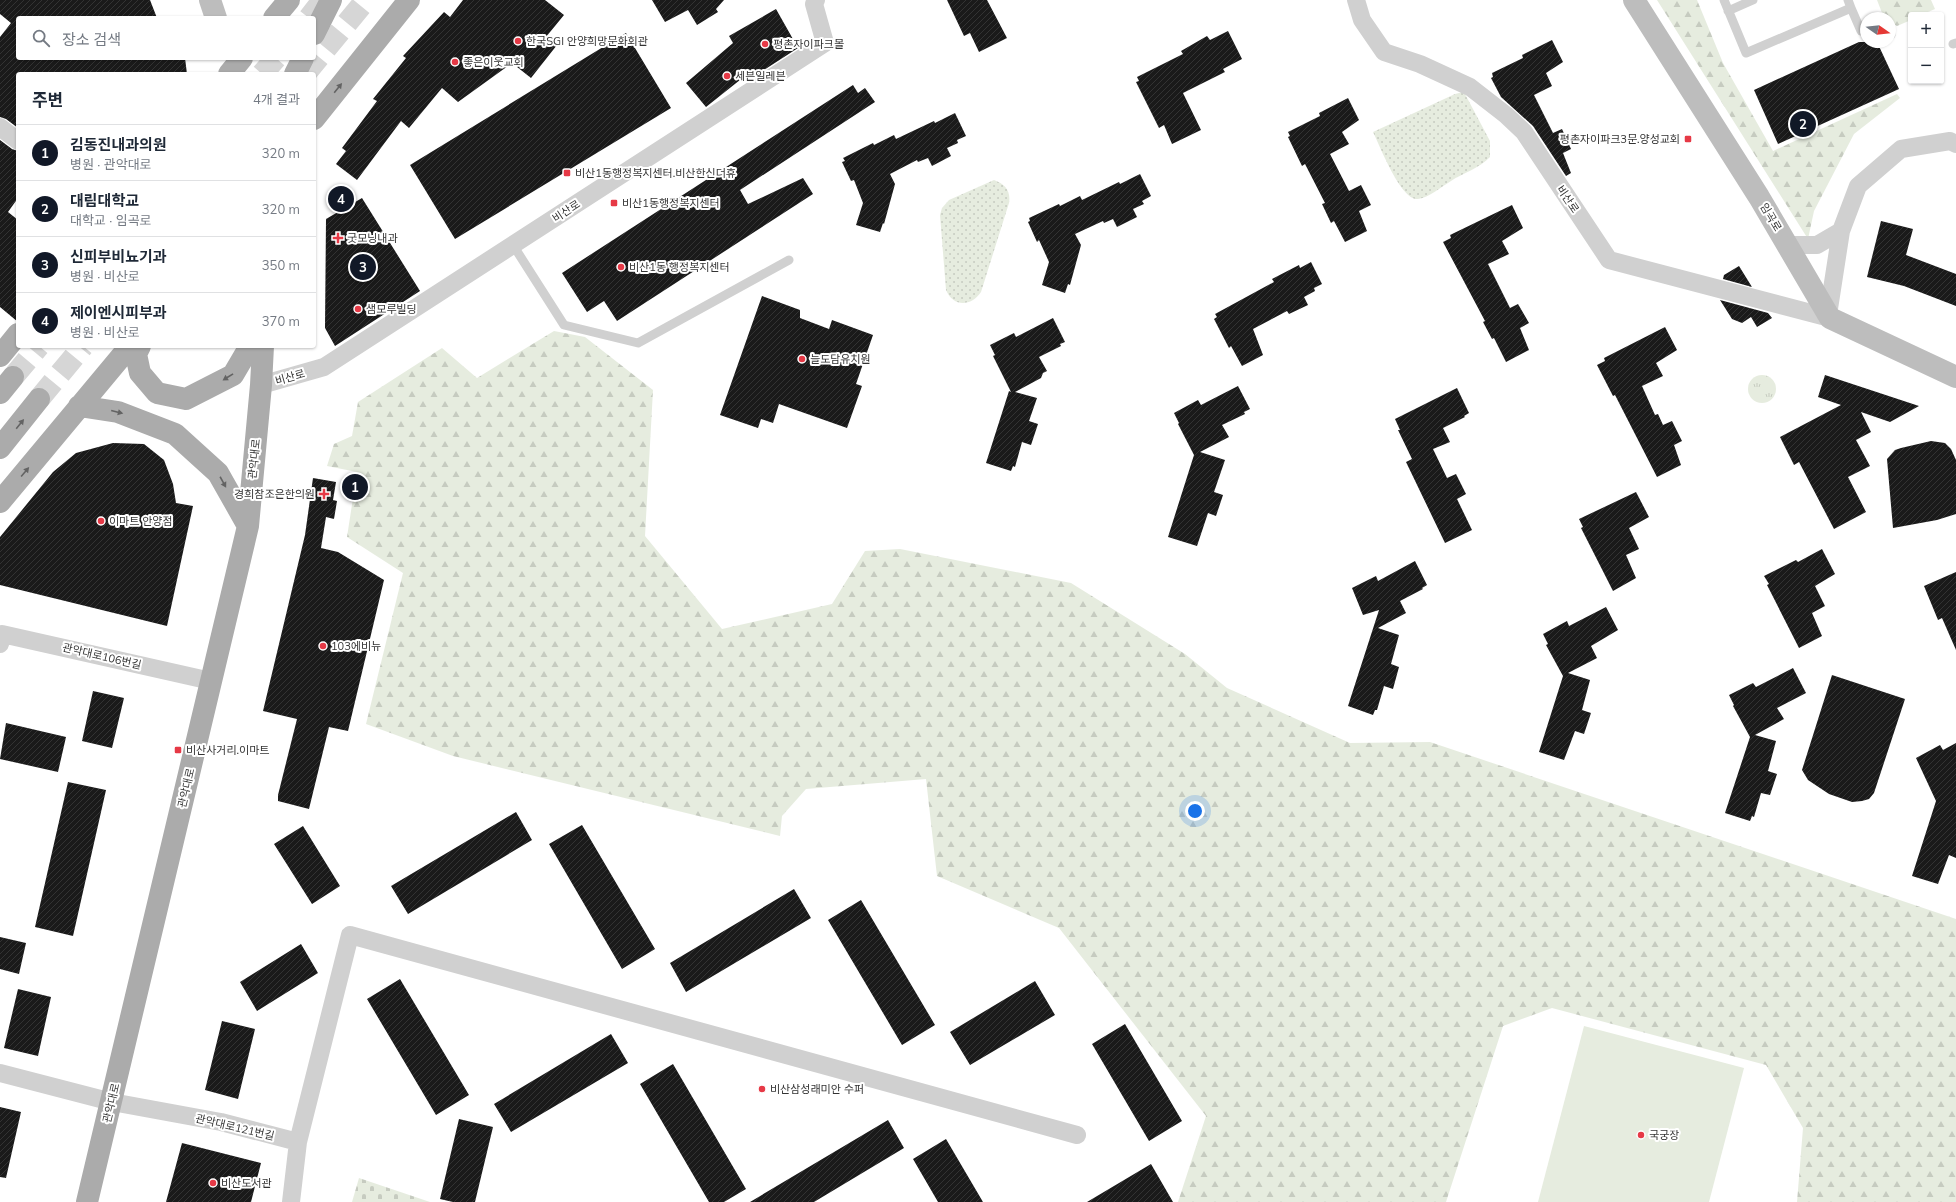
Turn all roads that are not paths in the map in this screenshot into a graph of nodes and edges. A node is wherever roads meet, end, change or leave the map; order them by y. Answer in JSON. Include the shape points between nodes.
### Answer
{"nodes":[{"id":1,"x":210,"y":0,"type":"edge"},
{"id":2,"x":289,"y":0,"type":"edge"},
{"id":3,"x":331,"y":0,"type":"edge"},
{"id":4,"x":409,"y":0,"type":"edge"},
{"id":5,"x":1356,"y":0,"type":"edge"},
{"id":6,"x":1634,"y":0,"type":"edge"},
{"id":7,"x":1724,"y":0,"type":"edge"},
{"id":8,"x":1753,"y":0,"type":"edge"},
{"id":9,"x":814,"y":1,"type":"edge"},
{"id":10,"x":1849,"y":4,"type":"edge"},
{"id":11,"x":1728,"y":10,"type":"junction"},
{"id":12,"x":215,"y":16,"type":"edge"},
{"id":13,"x":276,"y":16,"type":"edge"},
{"id":14,"x":1860,"y":29,"type":"edge"},
{"id":15,"x":316,"y":30,"type":"edge"},
{"id":16,"x":302,"y":60,"type":"edge"},
{"id":17,"x":296,"y":72,"type":"edge"},
{"id":18,"x":316,"y":116,"type":"edge"},
{"id":19,"x":0,"y":127,"type":"edge"},
{"id":20,"x":16,"y":139,"type":"edge"},
{"id":21,"x":1956,"y":144,"type":"edge"},
{"id":22,"x":1841,"y":231,"type":"junction"},
{"id":23,"x":513,"y":245,"type":"junction"},
{"id":24,"x":1787,"y":245,"type":"junction"},
{"id":25,"x":789,"y":260,"type":"dead end"},
{"id":26,"x":1829,"y":316,"type":"junction"},
{"id":27,"x":16,"y":336,"type":"edge"},
{"id":28,"x":112,"y":348,"type":"edge"},
{"id":29,"x":128,"y":348,"type":"edge"},
{"id":30,"x":139,"y":348,"type":"edge"},
{"id":31,"x":249,"y":348,"type":"edge"},
{"id":32,"x":263,"y":348,"type":"edge"},
{"id":33,"x":0,"y":356,"type":"edge"},
{"id":34,"x":1956,"y":377,"type":"edge"},
{"id":35,"x":261,"y":386,"type":"junction"},
{"id":36,"x":39,"y":399,"type":"tunnel mouth"},
{"id":37,"x":79,"y":406,"type":"junction"},
{"id":38,"x":0,"y":448,"type":"edge"},
{"id":39,"x":0,"y":502,"type":"edge"},
{"id":40,"x":248,"y":526,"type":"junction"},
{"id":41,"x":1,"y":637,"type":"edge"},
{"id":42,"x":211,"y":681,"type":"junction"},
{"id":43,"x":0,"y":1073,"type":"edge"},
{"id":44,"x":112,"y":1102,"type":"junction"},
{"id":45,"x":1077,"y":1135,"type":"dead end"},
{"id":46,"x":298,"y":1142,"type":"junction"},
{"id":47,"x":88,"y":1202,"type":"edge"},
{"id":48,"x":291,"y":1202,"type":"edge"}],
"edges":[{"from":1,"to":12,"type":"street"},
{"from":2,"to":13,"type":"main road"},
{"from":3,"to":15,"type":"main road"},
{"from":18,"to":4,"type":"main road","one_way":true},
{"from":5,"to":26,"type":"street","name":"비산로","via":[[1362,20],[1384,52],[1420,64],[1470,87],[1524,132],[1609,260]]},
{"from":6,"to":24,"type":"street","name":"임곡로"},
{"from":7,"to":11,"type":"lane"},
{"from":8,"to":11,"type":"lane"},
{"from":9,"to":23,"type":"street","name":"비산로","via":[[825,43]]},
{"from":10,"to":11,"type":"lane","via":[[1746,53]]},
{"from":10,"to":14,"type":"lane"},
{"from":16,"to":17,"type":"main road"},
{"from":19,"to":20,"type":"street"},
{"from":21,"to":22,"type":"street","via":[[1950,141],[1902,149],[1858,186]]},
{"from":22,"to":24,"type":"street","via":[[1816,245]]},
{"from":22,"to":26,"type":"street"},
{"from":23,"to":25,"type":"lane","via":[[564,325],[638,343]]},
{"from":23,"to":35,"type":"street","name":"비산로","via":[[324,367]]},
{"from":24,"to":26,"type":"street","name":"임곡로"},
{"from":26,"to":34,"type":"street"},
{"from":27,"to":33,"type":"main road"},
{"from":28,"to":37,"type":"main road"},
{"from":29,"to":37,"type":"main road"},
{"from":31,"to":30,"type":"main road","one_way":true,"via":[[233,375],[186,399],[157,393],[140,373],[136,354]]},
{"from":32,"to":35,"type":"main road","name":"관악대로"},
{"from":35,"to":40,"type":"main road","name":"관악대로"},
{"from":38,"to":36,"type":"main road","one_way":true},
{"from":39,"to":37,"type":"main road","one_way":true},
{"from":37,"to":40,"type":"main road","one_way":true,"via":[[118,412],[175,434],[218,473]]},
{"from":40,"to":42,"type":"main road","name":"관악대로"},
{"from":41,"to":42,"type":"street","name":"관악대로106번길"},
{"from":42,"to":44,"type":"main road","name":"관악대로"},
{"from":43,"to":44,"type":"street","name":"관악대로121번길"},
{"from":44,"to":46,"type":"street","name":"관악대로121번길","via":[[220,1122]]},
{"from":44,"to":47,"type":"main road","name":"관악대로"},
{"from":45,"to":46,"type":"street","via":[[350,935]]},
{"from":46,"to":48,"type":"street"}]}
